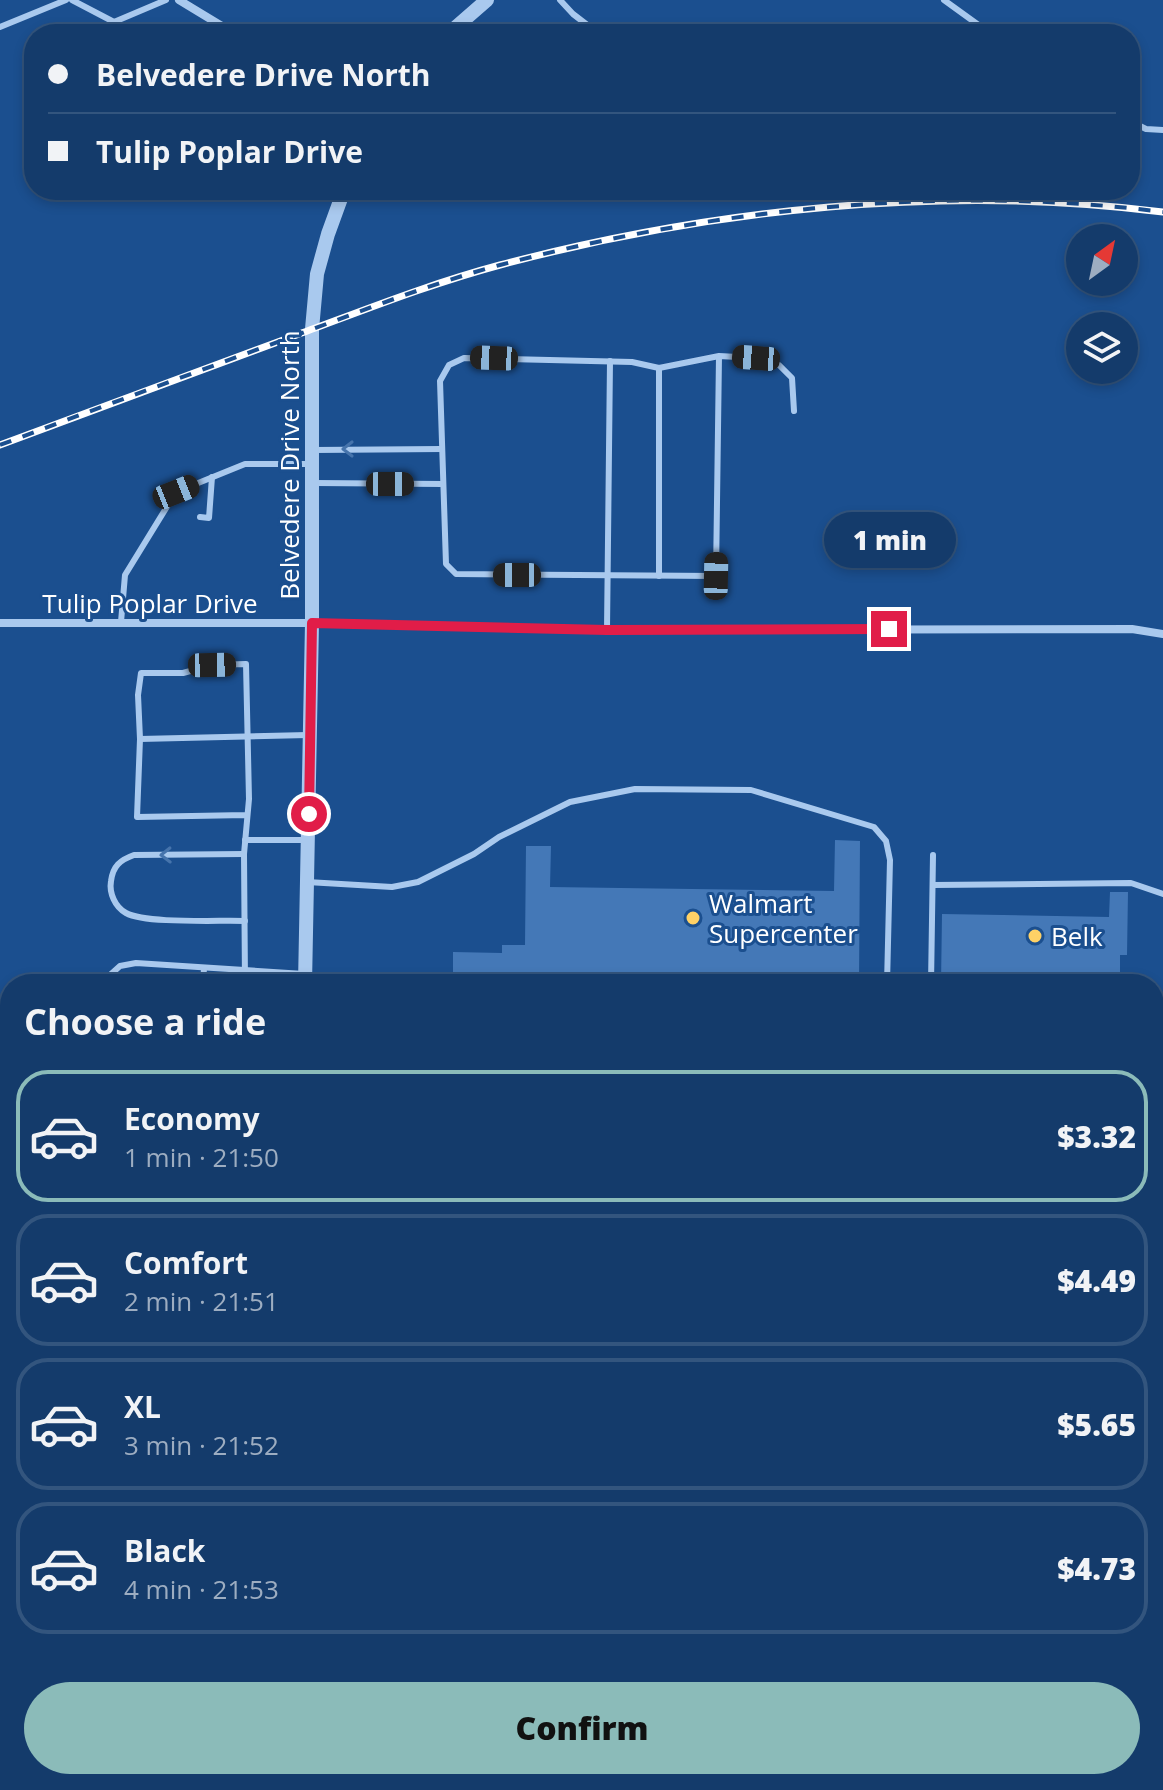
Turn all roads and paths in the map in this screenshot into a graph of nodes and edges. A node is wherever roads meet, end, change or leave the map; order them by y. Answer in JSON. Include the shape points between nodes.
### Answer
{"nodes":[{"id":1,"x":66,"y":0,"type":"edge"},
{"id":2,"x":72,"y":0,"type":"edge"},
{"id":3,"x":166,"y":0,"type":"edge"},
{"id":4,"x":179,"y":0,"type":"edge"},
{"id":5,"x":487,"y":0,"type":"edge"},
{"id":6,"x":560,"y":0,"type":"edge"},
{"id":7,"x":944,"y":0,"type":"edge"},
{"id":8,"x":114,"y":22,"type":"joint"},
{"id":9,"x":219,"y":24,"type":"edge"},
{"id":10,"x":459,"y":24,"type":"edge"},
{"id":11,"x":586,"y":24,"type":"edge"},
{"id":12,"x":977,"y":24,"type":"edge"},
{"id":13,"x":0,"y":27,"type":"edge"},
{"id":14,"x":1140,"y":126,"type":"edge"},
{"id":15,"x":1163,"y":130,"type":"edge"},
{"id":16,"x":340,"y":200,"type":"edge"},
{"id":17,"x":719,"y":356,"type":"junction"},
{"id":18,"x":610,"y":361,"type":"junction"},
{"id":19,"x":659,"y":368,"type":"junction"},
{"id":20,"x":794,"y":411,"type":"dead end"},
{"id":21,"x":442,"y":449,"type":"junction"},
{"id":22,"x":310,"y":457,"type":"junction"},
{"id":23,"x":212,"y":477,"type":"junction"},
{"id":24,"x":311,"y":483,"type":"junction"},
{"id":25,"x":443,"y":484,"type":"junction"},
{"id":26,"x":162,"y":515,"type":"junction"},
{"id":27,"x":173,"y":516,"type":"dead end"},
{"id":28,"x":200,"y":517,"type":"dead end"},
{"id":29,"x":607,"y":575,"type":"junction"},
{"id":30,"x":659,"y":576,"type":"junction"},
{"id":31,"x":121,"y":622,"type":"junction"},
{"id":32,"x":0,"y":623,"type":"edge"},
{"id":33,"x":312,"y":623,"type":"junction"},
{"id":34,"x":607,"y":630,"type":"junction"},
{"id":35,"x":1163,"y":634,"type":"edge"},
{"id":36,"x":311,"y":735,"type":"junction"},
{"id":37,"x":248,"y":736,"type":"junction"},
{"id":38,"x":140,"y":739,"type":"junction"},
{"id":39,"x":246,"y":815,"type":"junction"},
{"id":40,"x":245,"y":840,"type":"junction"},
{"id":41,"x":308,"y":840,"type":"junction"},
{"id":42,"x":244,"y":854,"type":"junction"},
{"id":43,"x":933,"y":855,"type":"dead end"},
{"id":44,"x":307,"y":882,"type":"junction"},
{"id":45,"x":933,"y":885,"type":"junction"},
{"id":46,"x":1163,"y":894,"type":"edge"},
{"id":47,"x":245,"y":921,"type":"junction"},
{"id":48,"x":204,"y":968,"type":"junction"},
{"id":49,"x":246,"y":970,"type":"junction"},
{"id":50,"x":111,"y":974,"type":"edge"},
{"id":51,"x":204,"y":974,"type":"edge"},
{"id":52,"x":246,"y":974,"type":"edge"},
{"id":53,"x":272,"y":974,"type":"edge"},
{"id":54,"x":304,"y":974,"type":"edge"},
{"id":55,"x":887,"y":974,"type":"edge"},
{"id":56,"x":931,"y":974,"type":"edge"}],
"edges":[{"from":1,"to":13,"type":"lane"},
{"from":2,"to":8,"type":"lane"},
{"from":3,"to":8,"type":"lane"},
{"from":4,"to":9,"type":"street"},
{"from":5,"to":10,"type":"street"},
{"from":6,"to":11,"type":"lane"},
{"from":7,"to":12,"type":"lane"},
{"from":14,"to":15,"type":"lane"},
{"from":16,"to":22,"type":"street","name":"Belvedere Drive North","via":[[317,274]]},
{"from":17,"to":19,"type":"lane"},
{"from":17,"to":20,"type":"lane","via":[[779,365],[792,378]]},
{"from":17,"to":30,"type":"lane","via":[[716,576]]},
{"from":18,"to":19,"type":"lane"},
{"from":18,"to":21,"type":"lane","via":[[464,358],[449,365],[440,381]]},
{"from":18,"to":29,"type":"lane"},
{"from":19,"to":30,"type":"lane"},
{"from":21,"to":22,"type":"lane","one_way":true},
{"from":21,"to":25,"type":"lane"},
{"from":22,"to":23,"type":"lane","via":[[245,464]]},
{"from":22,"to":24,"type":"street","name":"Belvedere Drive North"},
{"from":23,"to":26,"type":"lane","via":[[176,492]]},
{"from":23,"to":28,"type":"lane","via":[[209,518]]},
{"from":24,"to":25,"type":"lane"},
{"from":24,"to":33,"type":"street","name":"Belvedere Drive North"},
{"from":25,"to":29,"type":"lane","via":[[446,564],[456,574]]},
{"from":26,"to":27,"type":"lane"},
{"from":26,"to":31,"type":"lane","via":[[125,575]]},
{"from":29,"to":30,"type":"lane"},
{"from":29,"to":34,"type":"lane"},
{"from":31,"to":32,"type":"street","name":"Tulip Poplar Drive"},
{"from":31,"to":33,"type":"street","name":"Tulip Poplar Drive"},
{"from":33,"to":34,"type":"street","name":"Tulip Poplar Drive"},
{"from":33,"to":36,"type":"street","name":"Belvedere Drive North"},
{"from":34,"to":35,"type":"street","name":"Tulip Poplar Drive","via":[[1132,629]]},
{"from":36,"to":37,"type":"lane"},
{"from":36,"to":41,"type":"street","name":"Belvedere Drive North"},
{"from":37,"to":38,"type":"lane"},
{"from":37,"to":38,"type":"lane","via":[[246,664],[141,673]]},
{"from":37,"to":39,"type":"lane"},
{"from":38,"to":39,"type":"lane","via":[[137,817]]},
{"from":39,"to":40,"type":"lane"},
{"from":40,"to":41,"type":"lane"},
{"from":40,"to":42,"type":"lane"},
{"from":41,"to":44,"type":"street","name":"Belvedere Drive North"},
{"from":42,"to":47,"type":"lane"},
{"from":42,"to":47,"type":"lane","one_way":true,"via":[[134,855],[113,870],[110,886],[116,906],[127,914]]},
{"from":43,"to":45,"type":"lane"},
{"from":44,"to":54,"type":"street","name":"Belvedere Drive North"},
{"from":44,"to":55,"type":"lane","via":[[392,887],[418,882],[541,815],[596,795],[635,789],[751,790],[874,827],[886,841]]},
{"from":45,"to":46,"type":"lane","via":[[1131,883]]},
{"from":45,"to":56,"type":"lane"},
{"from":47,"to":49,"type":"lane"},
{"from":48,"to":49,"type":"lane"},
{"from":48,"to":50,"type":"lane","via":[[128,965]]},
{"from":48,"to":51,"type":"lane"},
{"from":49,"to":52,"type":"lane"},
{"from":49,"to":53,"type":"lane"}]}
